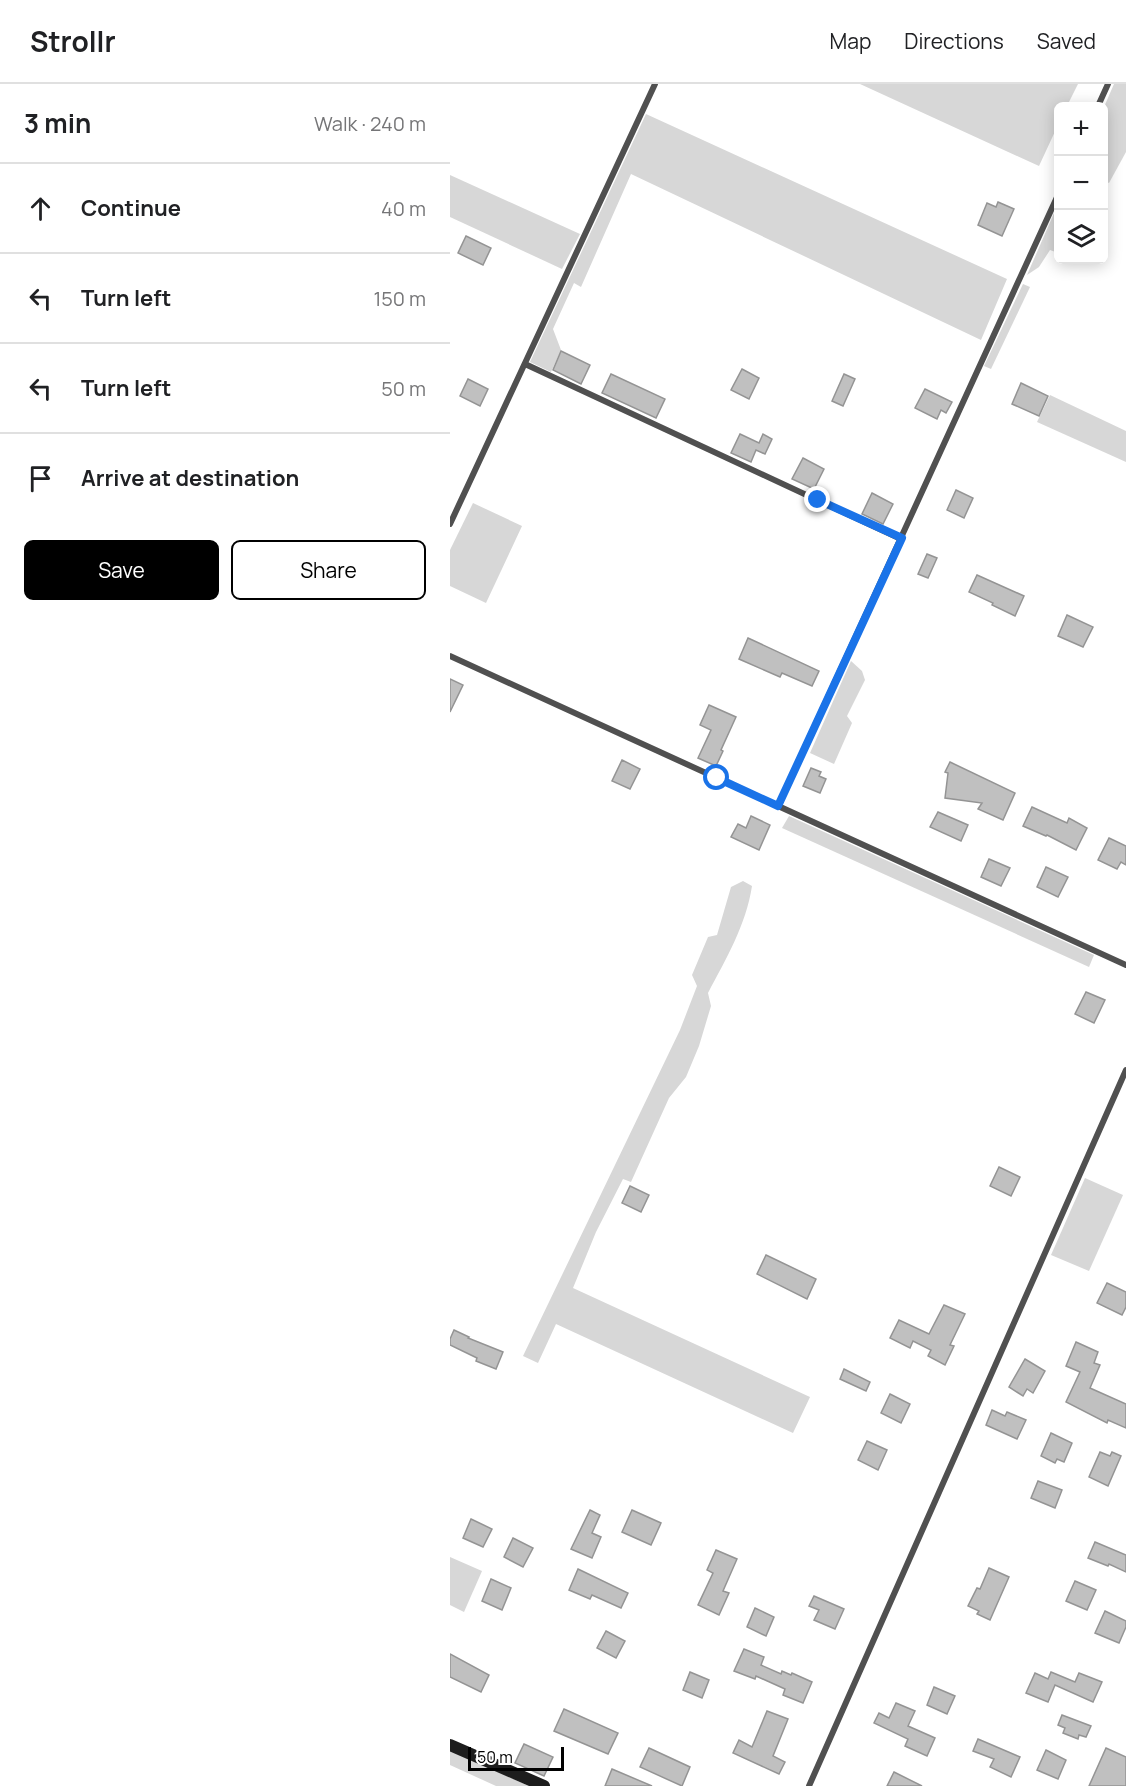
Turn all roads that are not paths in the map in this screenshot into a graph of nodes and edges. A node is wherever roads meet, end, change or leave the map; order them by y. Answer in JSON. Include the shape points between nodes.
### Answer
{"nodes":[{"id":1,"x":655,"y":84,"type":"edge"},
{"id":2,"x":1108,"y":84,"type":"edge"},
{"id":3,"x":1100,"y":102,"type":"edge"},
{"id":4,"x":1054,"y":206,"type":"edge"},
{"id":5,"x":525,"y":364,"type":"junction"},
{"id":6,"x":450,"y":524,"type":"edge"},
{"id":7,"x":902,"y":538,"type":"junction"},
{"id":8,"x":450,"y":656,"type":"edge"},
{"id":9,"x":778,"y":806,"type":"junction"},
{"id":10,"x":1126,"y":965,"type":"edge"},
{"id":11,"x":1126,"y":1070,"type":"edge"},
{"id":12,"x":450,"y":1745,"type":"edge"},
{"id":13,"x":544,"y":1786,"type":"edge"},
{"id":14,"x":809,"y":1786,"type":"edge"}],
"edges":[{"from":1,"to":5,"type":"lane"},
{"from":2,"to":3,"type":"lane"},
{"from":4,"to":7,"type":"lane"},
{"from":5,"to":6,"type":"lane"},
{"from":5,"to":7,"type":"lane"},
{"from":7,"to":9,"type":"lane"},
{"from":8,"to":9,"type":"lane"},
{"from":9,"to":10,"type":"lane"},
{"from":11,"to":14,"type":"lane"},
{"from":12,"to":13,"type":"main road"}]}
